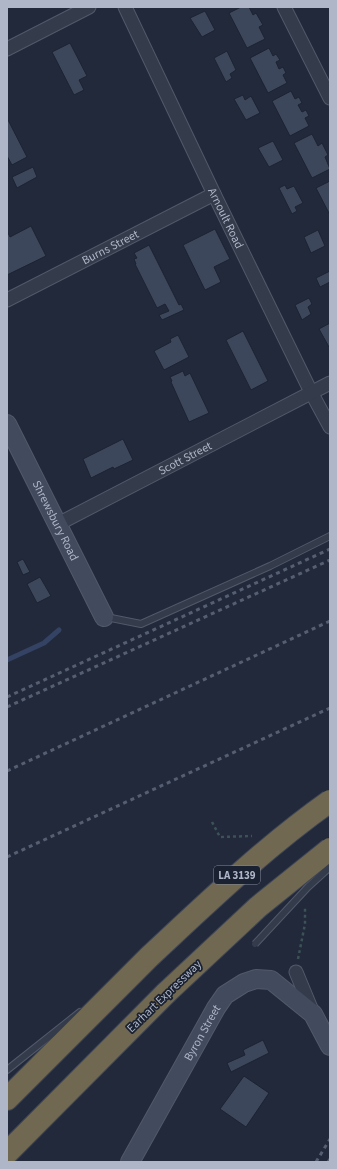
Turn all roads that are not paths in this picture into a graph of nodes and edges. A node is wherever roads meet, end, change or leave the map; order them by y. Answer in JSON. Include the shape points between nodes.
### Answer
{"nodes":[{"id":1,"x":89,"y":7,"type":"edge"},
{"id":2,"x":125,"y":7,"type":"edge"},
{"id":3,"x":284,"y":7,"type":"edge"},
{"id":4,"x":7,"y":49,"type":"edge"},
{"id":5,"x":330,"y":98,"type":"edge"},
{"id":6,"x":214,"y":194,"type":"junction"},
{"id":7,"x":7,"y":300,"type":"edge"},
{"id":8,"x":330,"y":383,"type":"edge"},
{"id":9,"x":311,"y":392,"type":"junction"},
{"id":10,"x":7,"y":424,"type":"edge"},
{"id":11,"x":330,"y":427,"type":"edge"},
{"id":12,"x":58,"y":524,"type":"junction"},
{"id":13,"x":330,"y":536,"type":"edge"},
{"id":14,"x":104,"y":617,"type":"joint"},
{"id":15,"x":330,"y":801,"type":"edge"},
{"id":16,"x":330,"y":849,"type":"edge"},
{"id":17,"x":330,"y":868,"type":"edge"},
{"id":18,"x":256,"y":944,"type":"dead end"},
{"id":19,"x":150,"y":956,"type":"junction"},
{"id":20,"x":296,"y":972,"type":"dead end"},
{"id":21,"x":100,"y":996,"type":"dead end"},
{"id":22,"x":88,"y":1006,"type":"dead end"},
{"id":23,"x":313,"y":1014,"type":"junction"},
{"id":24,"x":330,"y":1046,"type":"edge"},
{"id":25,"x":7,"y":1070,"type":"edge"},
{"id":26,"x":7,"y":1099,"type":"edge"},
{"id":27,"x":7,"y":1153,"type":"edge"},
{"id":28,"x":130,"y":1162,"type":"edge"}],
"edges":[{"from":1,"to":4,"type":"street"},
{"from":2,"to":6,"type":"street","name":"Arnoult Road"},
{"from":3,"to":5,"type":"street"},
{"from":6,"to":7,"type":"street","name":"Burns Street"},
{"from":6,"to":9,"type":"street","name":"Arnoult Road"},
{"from":8,"to":9,"type":"street","name":"Scott Street"},
{"from":9,"to":11,"type":"street","name":"Arnoult Road"},
{"from":9,"to":12,"type":"street","name":"Scott Street"},
{"from":10,"to":12,"type":"street","name":"Shrewsbury Road"},
{"from":12,"to":14,"type":"street","name":"Shrewsbury Road"},
{"from":13,"to":14,"type":"lane","via":[[141,624]]},
{"from":15,"to":19,"type":"highway","number":"LA 3139","bridge":true,"via":[[239,873]]},
{"from":16,"to":27,"type":"highway","name":"Earhart Expressway","number":"LA 3139","bridge":true,"via":[[258,907],[166,993]]},
{"from":17,"to":18,"type":"lane","bridge":true,"via":[[308,887]]},
{"from":19,"to":21,"type":"lane"},
{"from":19,"to":26,"type":"highway","number":"LA 3139"},
{"from":20,"to":23,"type":"street"},
{"from":22,"to":25,"type":"lane"},
{"from":23,"to":24,"type":"street"},
{"from":23,"to":28,"type":"street","name":"Byron Street","via":[[271,980],[256,979],[225,995]]}]}
